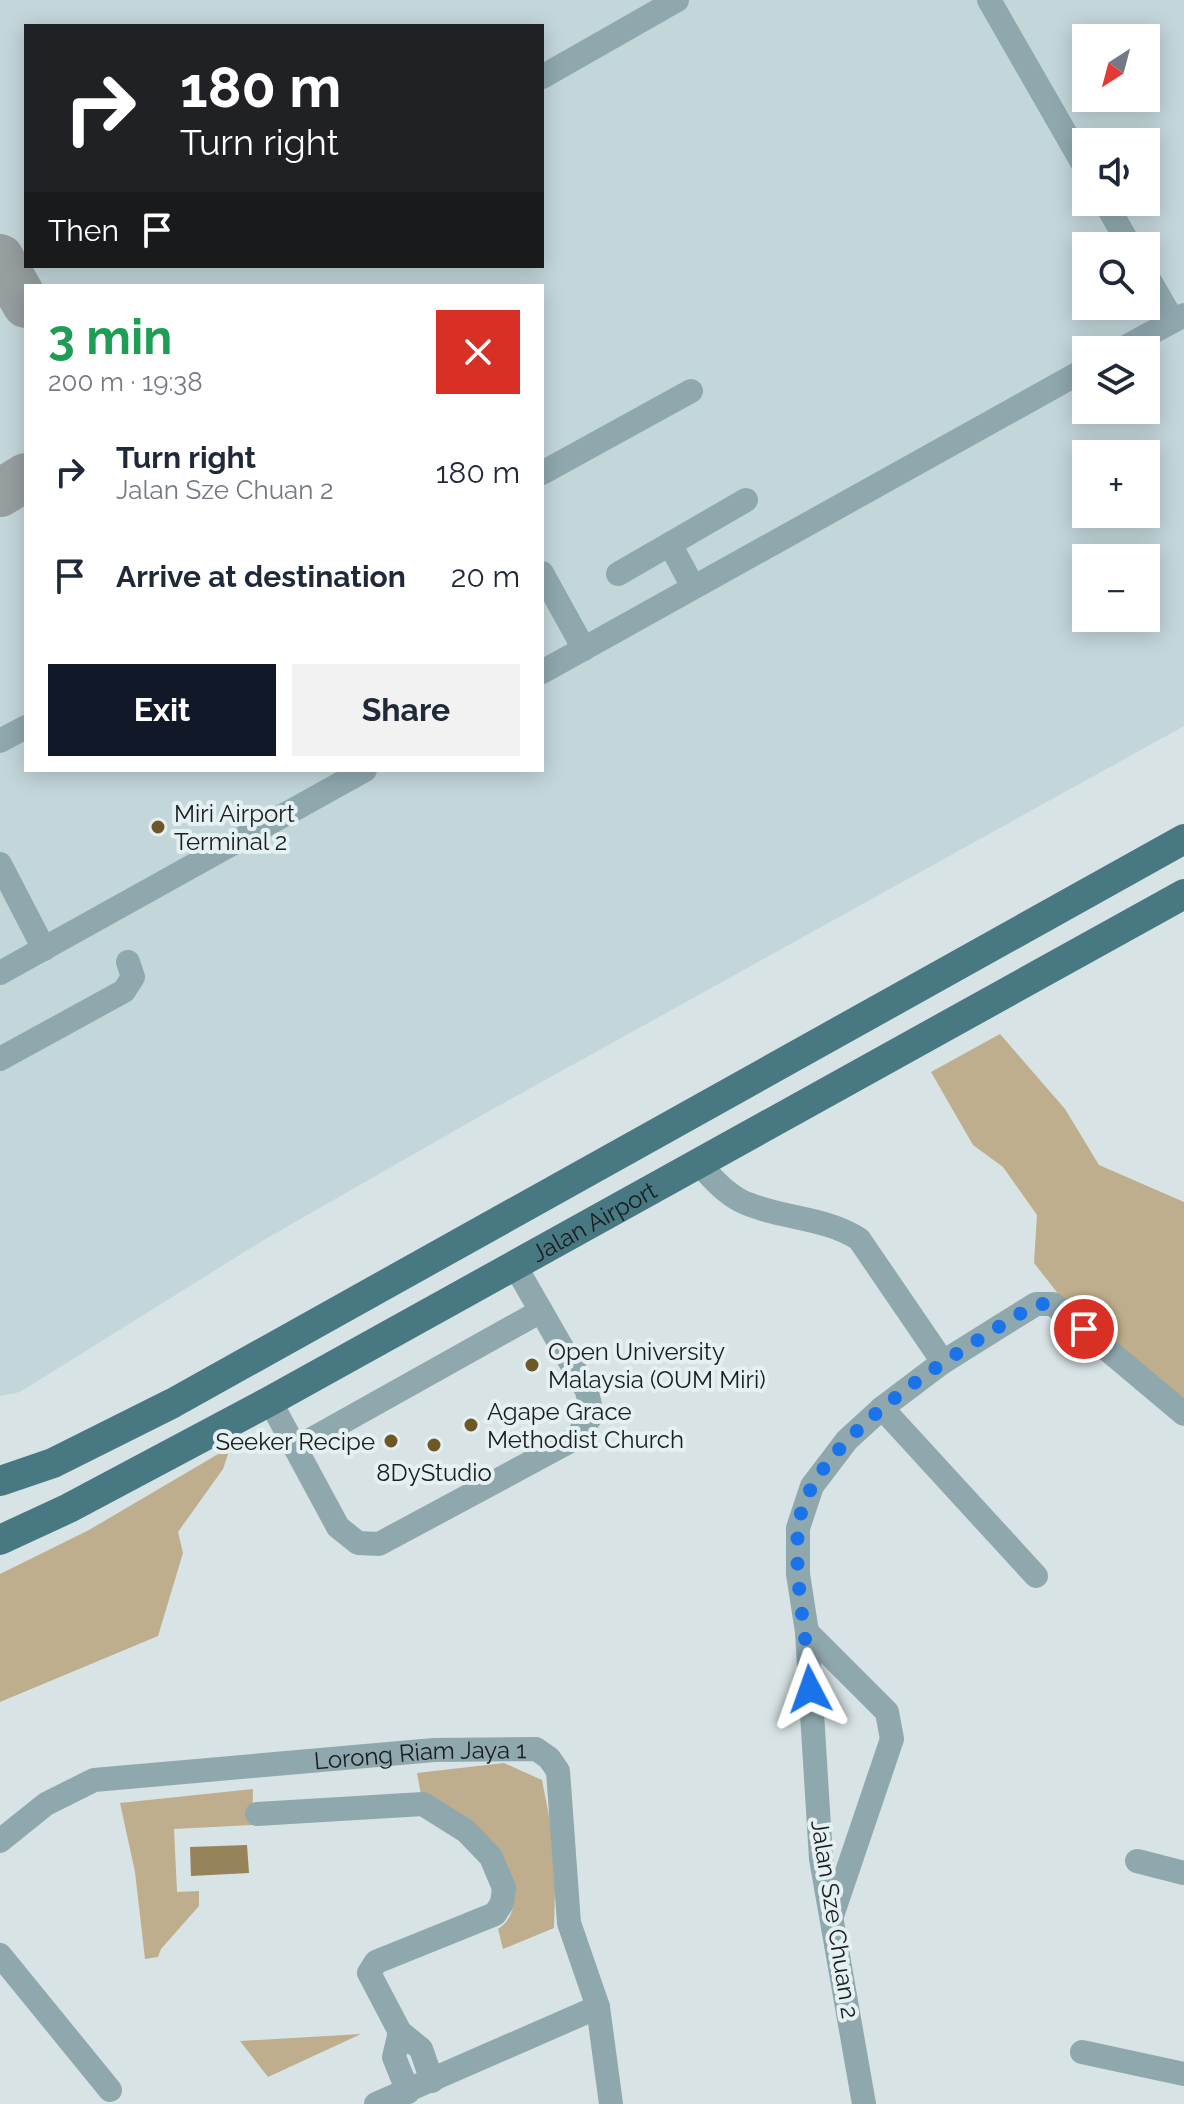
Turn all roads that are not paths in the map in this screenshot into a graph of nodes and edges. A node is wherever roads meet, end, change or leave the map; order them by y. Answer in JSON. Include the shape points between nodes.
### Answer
{"nodes":[{"id":1,"x":677,"y":0,"type":"edge"},
{"id":2,"x":989,"y":0,"type":"edge"},
{"id":3,"x":544,"y":76,"type":"edge"},
{"id":4,"x":1072,"y":145,"type":"edge"},
{"id":5,"x":1160,"y":293,"type":"edge"},
{"id":6,"x":1178,"y":318,"type":"edge"},
{"id":7,"x":1145,"y":336,"type":"edge"},
{"id":8,"x":1072,"y":377,"type":"edge"},
{"id":9,"x":691,"y":391,"type":"dead end"},
{"id":10,"x":544,"y":472,"type":"edge"},
{"id":11,"x":746,"y":500,"type":"dead end"},
{"id":12,"x":670,"y":544,"type":"junction"},
{"id":13,"x":618,"y":574,"type":"dead end"},
{"id":14,"x":544,"y":577,"type":"edge"},
{"id":15,"x":693,"y":587,"type":"junction"},
{"id":16,"x":584,"y":649,"type":"junction"},
{"id":17,"x":544,"y":671,"type":"edge"},
{"id":18,"x":24,"y":728,"type":"edge"},
{"id":19,"x":0,"y":741,"type":"edge"},
{"id":20,"x":361,"y":772,"type":"edge"},
{"id":21,"x":1184,"y":839,"type":"edge"},
{"id":22,"x":0,"y":864,"type":"edge"},
{"id":23,"x":1184,"y":894,"type":"edge"},
{"id":24,"x":44,"y":949,"type":"junction"},
{"id":25,"x":128,"y":962,"type":"dead end"},
{"id":26,"x":0,"y":973,"type":"edge"},
{"id":27,"x":0,"y":1059,"type":"edge"},
{"id":28,"x":604,"y":1160,"type":"junction"},
{"id":29,"x":699,"y":1164,"type":"junction"},
{"id":30,"x":514,"y":1264,"type":"junction"},
{"id":31,"x":541,"y":1311,"type":"junction"},
{"id":32,"x":943,"y":1362,"type":"junction"},
{"id":33,"x":270,"y":1401,"type":"junction"},
{"id":34,"x":882,"y":1408,"type":"junction"},
{"id":35,"x":1184,"y":1414,"type":"edge"},
{"id":36,"x":296,"y":1448,"type":"junction"},
{"id":37,"x":0,"y":1481,"type":"edge"},
{"id":38,"x":0,"y":1540,"type":"edge"},
{"id":39,"x":1036,"y":1576,"type":"dead end"},
{"id":40,"x":807,"y":1632,"type":"junction"},
{"id":41,"x":257,"y":1814,"type":"dead end"},
{"id":42,"x":0,"y":1841,"type":"edge"},
{"id":43,"x":1137,"y":1861,"type":"dead end"},
{"id":44,"x":1184,"y":1873,"type":"edge"},
{"id":45,"x":833,"y":1914,"type":"junction"},
{"id":46,"x":0,"y":1955,"type":"edge"},
{"id":47,"x":598,"y":2007,"type":"junction"},
{"id":48,"x":400,"y":2032,"type":"junction"},
{"id":49,"x":1082,"y":2052,"type":"dead end"},
{"id":50,"x":1184,"y":2074,"type":"edge"},
{"id":51,"x":432,"y":2081,"type":"junction"},
{"id":52,"x":110,"y":2090,"type":"dead end"},
{"id":53,"x":408,"y":2092,"type":"junction"},
{"id":54,"x":376,"y":2104,"type":"edge"},
{"id":55,"x":611,"y":2104,"type":"edge"},
{"id":56,"x":864,"y":2104,"type":"edge"}],
"edges":[{"from":1,"to":3,"type":"street"},
{"from":2,"to":4,"type":"street"},
{"from":5,"to":6,"type":"street"},
{"from":6,"to":7,"type":"street"},
{"from":8,"to":15,"type":"street"},
{"from":9,"to":10,"type":"street"},
{"from":11,"to":12,"type":"street"},
{"from":12,"to":13,"type":"street"},
{"from":12,"to":15,"type":"street"},
{"from":14,"to":16,"type":"street"},
{"from":15,"to":16,"type":"street"},
{"from":16,"to":17,"type":"street"},
{"from":18,"to":19,"type":"street"},
{"from":20,"to":24,"type":"street"},
{"from":21,"to":28,"type":"main road","name":"Jalan Airport"},
{"from":22,"to":24,"type":"street"},
{"from":23,"to":29,"type":"main road","name":"Jalan Airport"},
{"from":24,"to":26,"type":"street"},
{"from":25,"to":27,"type":"street","via":[[133,977],[124,991]]},
{"from":28,"to":29,"type":"main road","via":[[653,1143],[675,1144]]},
{"from":28,"to":37,"type":"main road","name":"Jalan Airport","via":[[173,1403],[53,1463]]},
{"from":29,"to":30,"type":"main road","name":"Jalan Airport"},
{"from":29,"to":32,"type":"street","via":[[740,1200],[839,1227],[859,1239]]},
{"from":30,"to":31,"type":"street"},
{"from":30,"to":33,"type":"main road","name":"Jalan Airport"},
{"from":31,"to":36,"type":"street"},
{"from":31,"to":36,"type":"street","via":[[587,1391],[592,1415],[576,1438],[379,1544],[358,1543],[338,1527]]},
{"from":32,"to":34,"type":"street","name":"Jalan Sze Chuan 2"},
{"from":32,"to":35,"type":"street","name":"Jalan Sze Chuan 2","via":[[1036,1304],[1053,1304]]},
{"from":33,"to":36,"type":"street"},
{"from":33,"to":38,"type":"main road","name":"Jalan Airport"},
{"from":34,"to":39,"type":"street"},
{"from":34,"to":40,"type":"street","name":"Jalan Sze Chuan 2","via":[[847,1440],[812,1486],[803,1507],[798,1574]]},
{"from":40,"to":45,"type":"street","name":"Jalan Sze Chuan 2","via":[[821,1859]]},
{"from":40,"to":45,"type":"street","via":[[887,1712],[892,1725],[892,1739]]},
{"from":41,"to":48,"type":"street","via":[[423,1804],[466,1831],[491,1857],[504,1888],[495,1914],[376,1962],[369,1973]]},
{"from":42,"to":47,"type":"street","name":"Lorong Riam Jaya 1","via":[[46,1804],[94,1780],[434,1750],[536,1749],[558,1771],[569,1923]]},
{"from":43,"to":44,"type":"street"},
{"from":45,"to":56,"type":"street","name":"Jalan Sze Chuan 2"},
{"from":46,"to":52,"type":"street"},
{"from":47,"to":51,"type":"street"},
{"from":47,"to":55,"type":"street","name":"Lorong Riam Jaya 1"},
{"from":48,"to":51,"type":"street","via":[[421,2049]]},
{"from":48,"to":53,"type":"street","via":[[394,2057]]},
{"from":49,"to":50,"type":"street"},
{"from":51,"to":53,"type":"street"},
{"from":53,"to":54,"type":"street"}]}
